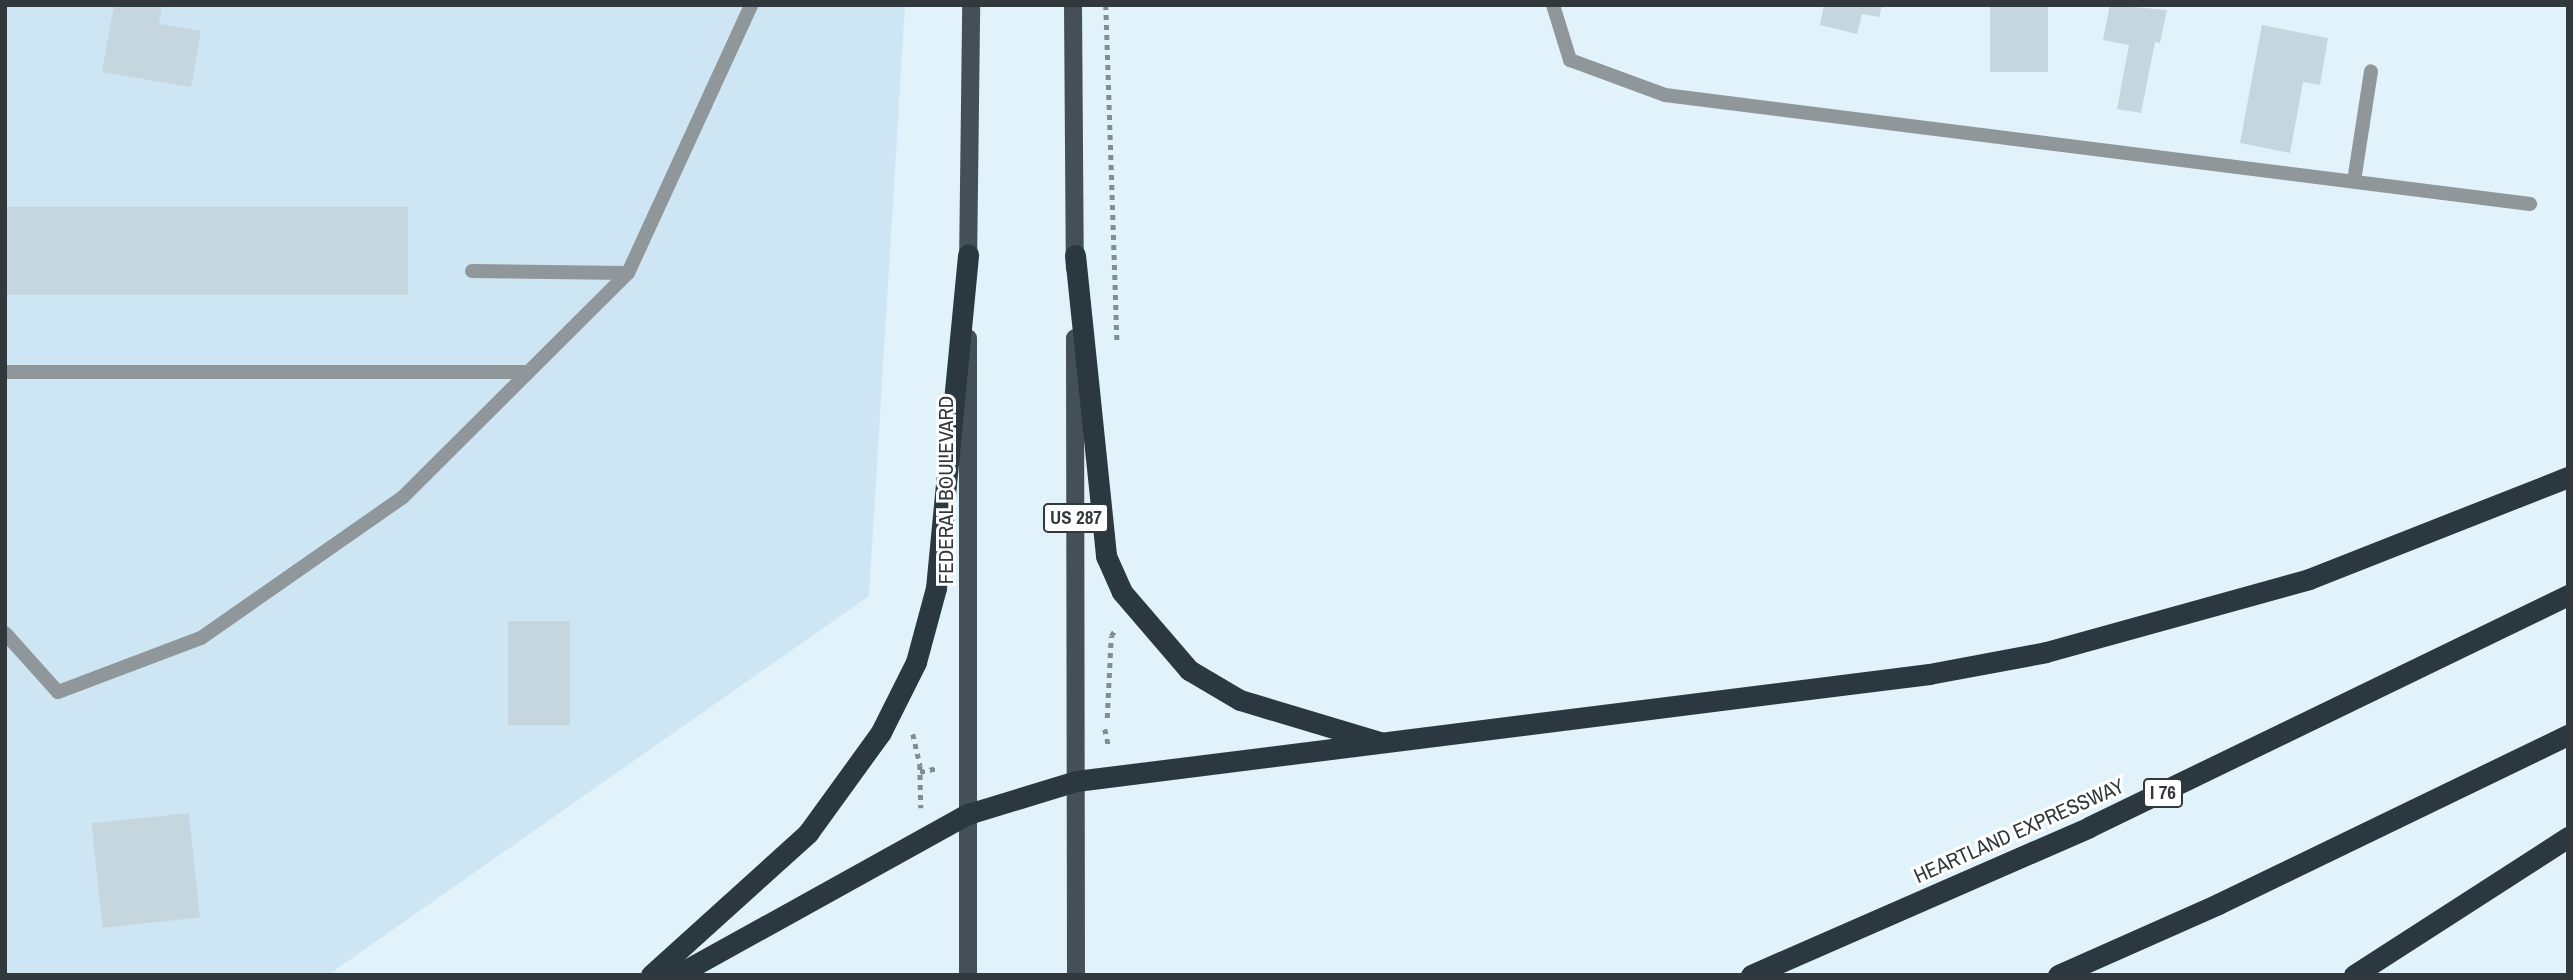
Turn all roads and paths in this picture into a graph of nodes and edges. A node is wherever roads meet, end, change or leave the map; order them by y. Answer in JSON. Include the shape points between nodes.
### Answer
{"nodes":[{"id":1,"x":751,"y":5,"type":"edge"},
{"id":2,"x":971,"y":5,"type":"edge"},
{"id":3,"x":1073,"y":5,"type":"edge"},
{"id":4,"x":1105,"y":5,"type":"edge"},
{"id":5,"x":1553,"y":5,"type":"edge"},
{"id":6,"x":2371,"y":71,"type":"dead end"},
{"id":7,"x":2354,"y":181,"type":"junction"},
{"id":8,"x":2530,"y":204,"type":"dead end"},
{"id":9,"x":968,"y":255,"type":"junction"},
{"id":10,"x":1075,"y":255,"type":"junction"},
{"id":11,"x":472,"y":271,"type":"dead end"},
{"id":12,"x":628,"y":273,"type":"junction"},
{"id":13,"x":1117,"y":348,"type":"dead end"},
{"id":14,"x":5,"y":372,"type":"edge"},
{"id":15,"x":528,"y":372,"type":"junction"},
{"id":16,"x":2568,"y":477,"type":"edge"},
{"id":17,"x":2568,"y":595,"type":"edge"},
{"id":18,"x":1121,"y":621,"type":"dead end"},
{"id":19,"x":5,"y":633,"type":"edge"},
{"id":20,"x":909,"y":720,"type":"dead end"},
{"id":21,"x":1106,"y":729,"type":"dead end"},
{"id":22,"x":2568,"y":735,"type":"edge"},
{"id":23,"x":1389,"y":745,"type":"junction"},
{"id":24,"x":938,"y":768,"type":"dead end"},
{"id":25,"x":920,"y":772,"type":"junction"},
{"id":26,"x":1076,"y":781,"type":"junction"},
{"id":27,"x":921,"y":811,"type":"dead end"},
{"id":28,"x":968,"y":814,"type":"junction"},
{"id":29,"x":2568,"y":837,"type":"edge"},
{"id":30,"x":651,"y":975,"type":"edge"},
{"id":31,"x":677,"y":975,"type":"edge"},
{"id":32,"x":968,"y":975,"type":"edge"},
{"id":33,"x":1076,"y":975,"type":"edge"},
{"id":34,"x":1751,"y":975,"type":"edge"},
{"id":35,"x":2058,"y":975,"type":"edge"},
{"id":36,"x":2354,"y":975,"type":"edge"}],
"edges":[{"from":1,"to":12,"type":"lane"},
{"from":2,"to":9,"type":"main road","name":"FEDERAL BOULEVARD"},
{"from":3,"to":10,"type":"main road","number":"US 287"},
{"from":4,"to":13,"type":"path"},
{"from":5,"to":7,"type":"lane","via":[[1570,60],[1665,95]]},
{"from":6,"to":7,"type":"lane"},
{"from":7,"to":8,"type":"lane"},
{"from":9,"to":28,"type":"main road","name":"FEDERAL BOULEVARD"},
{"from":9,"to":30,"type":"highway","via":[[936,588],[916,662],[881,732],[808,833]]},
{"from":10,"to":23,"type":"highway","via":[[1106,556],[1126,598],[1189,670],[1240,700]]},
{"from":10,"to":26,"type":"main road","number":"US 287"},
{"from":11,"to":12,"type":"lane"},
{"from":12,"to":15,"type":"lane"},
{"from":14,"to":15,"type":"lane"},
{"from":15,"to":19,"type":"lane","via":[[402,497],[201,638],[58,692]]},
{"from":16,"to":23,"type":"highway","via":[[2309,579],[2046,652],[1929,674]]},
{"from":17,"to":34,"type":"highway","name":"HEARTLAND EXPRESSWAY","number":"I 76","via":[[2102,821]]},
{"from":18,"to":21,"type":"path","via":[[1111,636]]},
{"from":20,"to":25,"type":"path"},
{"from":22,"to":35,"type":"highway","via":[[2218,905]]},
{"from":23,"to":26,"type":"highway"},
{"from":24,"to":25,"type":"path"},
{"from":25,"to":27,"type":"path"},
{"from":26,"to":28,"type":"highway"},
{"from":26,"to":33,"type":"main road","number":"US 287"},
{"from":28,"to":31,"type":"highway"},
{"from":28,"to":32,"type":"main road","name":"FEDERAL BOULEVARD"},
{"from":29,"to":36,"type":"highway"}]}
